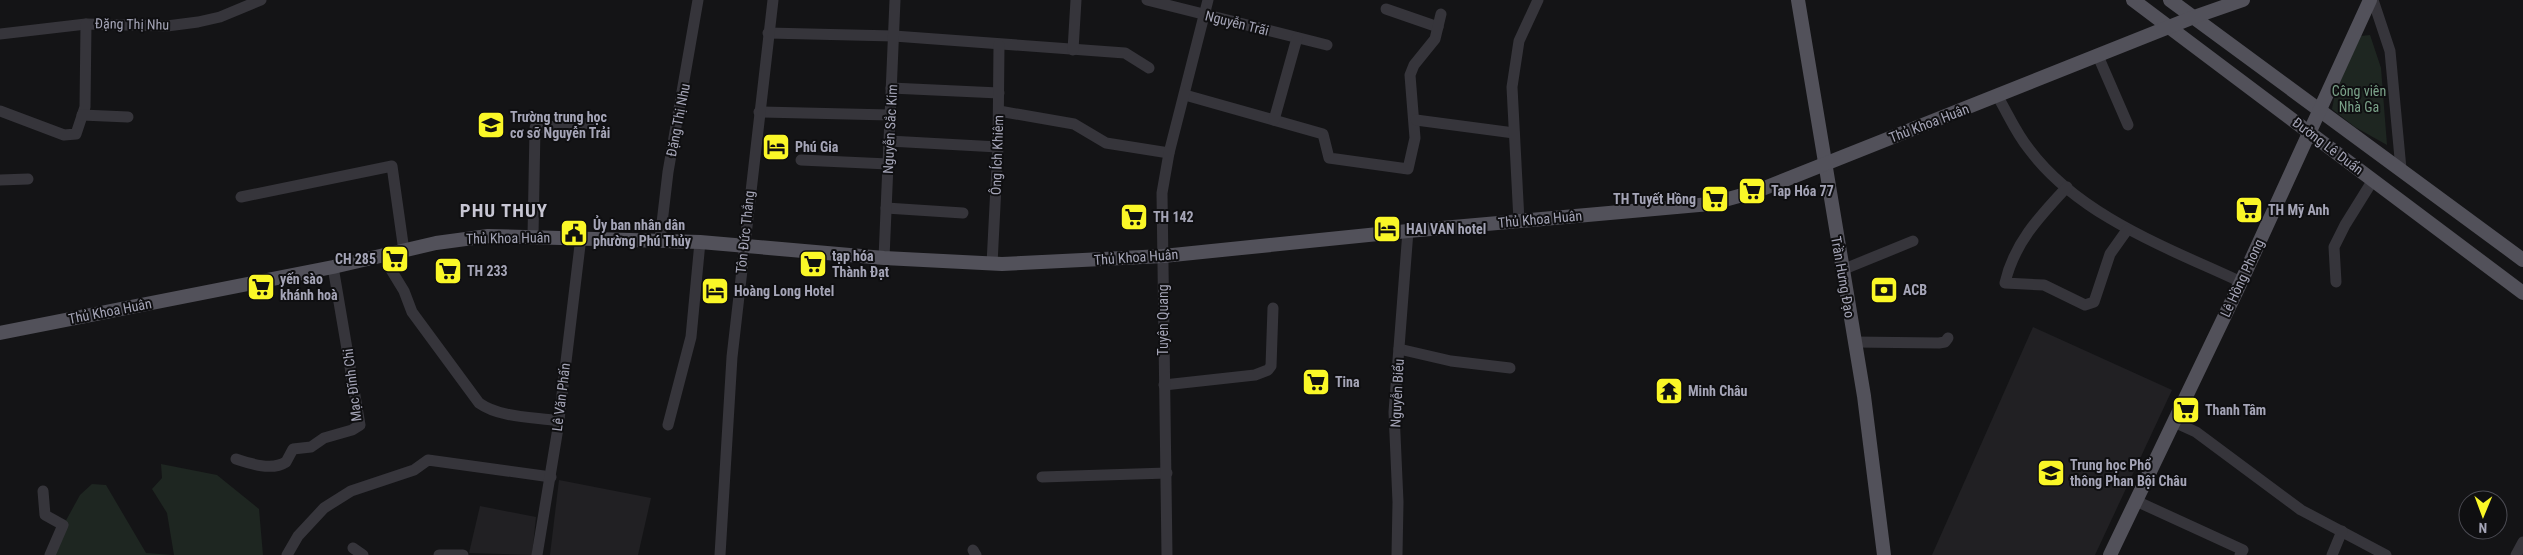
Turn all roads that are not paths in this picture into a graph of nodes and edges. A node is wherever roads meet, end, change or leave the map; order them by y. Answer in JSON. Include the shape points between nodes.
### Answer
{"nodes":[{"id":1,"x":261,"y":0,"type":"edge"},
{"id":2,"x":698,"y":0,"type":"edge"},
{"id":3,"x":773,"y":0,"type":"edge"},
{"id":4,"x":895,"y":0,"type":"edge"},
{"id":5,"x":1076,"y":0,"type":"edge"},
{"id":6,"x":1147,"y":0,"type":"edge"},
{"id":7,"x":1208,"y":0,"type":"edge"},
{"id":8,"x":1538,"y":0,"type":"edge"},
{"id":9,"x":1798,"y":0,"type":"edge"},
{"id":10,"x":2133,"y":0,"type":"edge"},
{"id":11,"x":2170,"y":0,"type":"edge"},
{"id":12,"x":2182,"y":0,"type":"edge"},
{"id":13,"x":2243,"y":0,"type":"edge"},
{"id":14,"x":2372,"y":0,"type":"edge"},
{"id":15,"x":1386,"y":9,"type":"dead end"},
{"id":16,"x":1441,"y":14,"type":"dead end"},
{"id":17,"x":1204,"y":15,"type":"junction"},
{"id":18,"x":2194,"y":17,"type":"junction"},
{"id":19,"x":86,"y":24,"type":"junction"},
{"id":20,"x":1438,"y":27,"type":"junction"},
{"id":21,"x":2169,"y":27,"type":"junction"},
{"id":22,"x":768,"y":33,"type":"junction"},
{"id":23,"x":0,"y":34,"type":"edge"},
{"id":24,"x":894,"y":36,"type":"junction"},
{"id":25,"x":1297,"y":38,"type":"junction"},
{"id":26,"x":1327,"y":45,"type":"dead end"},
{"id":27,"x":998,"y":46,"type":"junction"},
{"id":28,"x":1073,"y":50,"type":"junction"},
{"id":29,"x":2098,"y":56,"type":"junction"},
{"id":30,"x":1149,"y":68,"type":"dead end"},
{"id":31,"x":891,"y":88,"type":"junction"},
{"id":32,"x":998,"y":93,"type":"junction"},
{"id":33,"x":1185,"y":96,"type":"junction"},
{"id":34,"x":1998,"y":96,"type":"junction"},
{"id":35,"x":2320,"y":109,"type":"junction"},
{"id":36,"x":0,"y":110,"type":"edge"},
{"id":37,"x":998,"y":111,"type":"junction"},
{"id":38,"x":759,"y":112,"type":"junction"},
{"id":39,"x":82,"y":115,"type":"junction"},
{"id":40,"x":890,"y":115,"type":"junction"},
{"id":41,"x":128,"y":117,"type":"dead end"},
{"id":42,"x":1274,"y":120,"type":"junction"},
{"id":43,"x":1416,"y":120,"type":"junction"},
{"id":44,"x":590,"y":123,"type":"dead end"},
{"id":45,"x":2128,"y":125,"type":"dead end"},
{"id":46,"x":2309,"y":132,"type":"junction"},
{"id":47,"x":1514,"y":133,"type":"junction"},
{"id":48,"x":889,"y":141,"type":"junction"},
{"id":49,"x":998,"y":147,"type":"junction"},
{"id":50,"x":1169,"y":153,"type":"junction"},
{"id":51,"x":801,"y":160,"type":"dead end"},
{"id":52,"x":1824,"y":163,"type":"junction"},
{"id":53,"x":888,"y":164,"type":"junction"},
{"id":54,"x":2402,"y":169,"type":"junction"},
{"id":55,"x":28,"y":179,"type":"dead end"},
{"id":56,"x":0,"y":180,"type":"edge"},
{"id":57,"x":2373,"y":180,"type":"junction"},
{"id":58,"x":2067,"y":187,"type":"junction"},
{"id":59,"x":240,"y":197,"type":"dead end"},
{"id":60,"x":886,"y":208,"type":"junction"},
{"id":61,"x":962,"y":213,"type":"dead end"},
{"id":62,"x":1519,"y":222,"type":"junction"},
{"id":63,"x":1408,"y":230,"type":"junction"},
{"id":64,"x":2127,"y":230,"type":"junction"},
{"id":65,"x":533,"y":236,"type":"junction"},
{"id":66,"x":581,"y":237,"type":"junction"},
{"id":67,"x":660,"y":240,"type":"junction"},
{"id":68,"x":1913,"y":241,"type":"dead end"},
{"id":69,"x":700,"y":242,"type":"junction"},
{"id":70,"x":743,"y":244,"type":"junction"},
{"id":71,"x":404,"y":251,"type":"junction"},
{"id":72,"x":386,"y":256,"type":"junction"},
{"id":73,"x":1163,"y":256,"type":"junction"},
{"id":74,"x":884,"y":258,"type":"junction"},
{"id":75,"x":2523,"y":260,"type":"edge"},
{"id":76,"x":992,"y":264,"type":"junction"},
{"id":77,"x":332,"y":267,"type":"junction"},
{"id":78,"x":1842,"y":270,"type":"junction"},
{"id":79,"x":2241,"y":282,"type":"junction"},
{"id":80,"x":2336,"y":282,"type":"dead end"},
{"id":81,"x":2523,"y":293,"type":"edge"},
{"id":82,"x":1273,"y":308,"type":"dead end"},
{"id":83,"x":0,"y":333,"type":"edge"},
{"id":84,"x":1948,"y":338,"type":"dead end"},
{"id":85,"x":1854,"y":342,"type":"junction"},
{"id":86,"x":1399,"y":349,"type":"junction"},
{"id":87,"x":1510,"y":368,"type":"dead end"},
{"id":88,"x":1164,"y":385,"type":"junction"},
{"id":89,"x":558,"y":421,"type":"junction"},
{"id":90,"x":2174,"y":422,"type":"junction"},
{"id":91,"x":668,"y":425,"type":"dead end"},
{"id":92,"x":236,"y":459,"type":"dead end"},
{"id":93,"x":1166,"y":473,"type":"junction"},
{"id":94,"x":551,"y":477,"type":"junction"},
{"id":95,"x":1042,"y":477,"type":"dead end"},
{"id":96,"x":43,"y":491,"type":"dead end"},
{"id":97,"x":2136,"y":501,"type":"junction"},
{"id":98,"x":2342,"y":530,"type":"junction"},
{"id":99,"x":2523,"y":542,"type":"edge"},
{"id":100,"x":50,"y":555,"type":"edge"},
{"id":101,"x":287,"y":555,"type":"edge"},
{"id":102,"x":440,"y":555,"type":"edge"},
{"id":103,"x":463,"y":555,"type":"edge"},
{"id":104,"x":537,"y":555,"type":"edge"},
{"id":105,"x":720,"y":555,"type":"edge"},
{"id":106,"x":1167,"y":555,"type":"edge"},
{"id":107,"x":1397,"y":555,"type":"edge"},
{"id":108,"x":1884,"y":555,"type":"edge"},
{"id":109,"x":2110,"y":555,"type":"edge"},
{"id":110,"x":2240,"y":555,"type":"edge"},
{"id":111,"x":2332,"y":555,"type":"edge"},
{"id":112,"x":2386,"y":555,"type":"edge"},
{"id":113,"x":2516,"y":555,"type":"edge"}],
"edges":[{"from":1,"to":19,"type":"street","name":"Đặng Thị Nhu","via":[[220,17],[198,22],[167,26]]},
{"from":2,"to":67,"type":"street","name":"Đặng Thị Nhu","via":[[668,172]]},
{"from":3,"to":22,"type":"street","name":"Tôn Đức Thắng"},
{"from":4,"to":24,"type":"street","name":"Nguyễn Sắc Kim"},
{"from":5,"to":28,"type":"street"},
{"from":6,"to":17,"type":"street","name":"Nguyễn Trãi"},
{"from":7,"to":17,"type":"street","name":"Tuyên Quang"},
{"from":8,"to":47,"type":"street","via":[[1519,41],[1512,87]]},
{"from":9,"to":52,"type":"main road","name":"Trần Hưng Đạo"},
{"from":10,"to":21,"type":"main road","name":"Đường Lê Duẩn"},
{"from":11,"to":18,"type":"main road","name":"Đường Lê Duẩn"},
{"from":12,"to":18,"type":"street"},
{"from":13,"to":18,"type":"main road","name":"Thủ Khoa Huân"},
{"from":14,"to":35,"type":"main road","name":"Lê Hồng Phong"},
{"from":14,"to":54,"type":"street","name":"Lê Hồng Phong","via":[[2390,50]]},
{"from":15,"to":20,"type":"street"},
{"from":16,"to":20,"type":"street"},
{"from":17,"to":25,"type":"street","name":"Nguyễn Trãi"},
{"from":17,"to":33,"type":"street","name":"Tuyên Quang"},
{"from":18,"to":21,"type":"main road","name":"Thủ Khoa Huân"},
{"from":18,"to":35,"type":"main road","name":"Đường Lê Duẩn"},
{"from":19,"to":23,"type":"street","name":"Đặng Thị Nhu"},
{"from":19,"to":39,"type":"street","via":[[86,93]]},
{"from":20,"to":43,"type":"street","via":[[1435,39],[1410,75]]},
{"from":21,"to":29,"type":"main road","name":"Thủ Khoa Huân"},
{"from":21,"to":46,"type":"main road","name":"Đường Lê Duẩn"},
{"from":22,"to":24,"type":"street"},
{"from":22,"to":38,"type":"street","name":"Tôn Đức Thắng"},
{"from":24,"to":27,"type":"street"},
{"from":24,"to":31,"type":"street","name":"Nguyễn Sắc Kim"},
{"from":25,"to":26,"type":"street","name":"Nguyễn Trãi"},
{"from":25,"to":42,"type":"street"},
{"from":27,"to":28,"type":"street"},
{"from":27,"to":32,"type":"street","name":"Ông Ích Khiêm"},
{"from":28,"to":30,"type":"street","via":[[1130,55]]},
{"from":29,"to":34,"type":"main road","name":"Thủ Khoa Huân"},
{"from":29,"to":45,"type":"street"},
{"from":31,"to":32,"type":"street"},
{"from":31,"to":40,"type":"street","name":"Nguyễn Sắc Kim"},
{"from":32,"to":37,"type":"street","name":"Ông Ích Khiêm"},
{"from":33,"to":42,"type":"street"},
{"from":33,"to":50,"type":"street","name":"Tuyên Quang"},
{"from":34,"to":52,"type":"main road","name":"Thủ Khoa Huân"},
{"from":34,"to":58,"type":"street","via":[[2029,150]]},
{"from":35,"to":46,"type":"main road","name":"Lê Hồng Phong"},
{"from":35,"to":54,"type":"main road","name":"Đường Lê Duẩn"},
{"from":36,"to":39,"type":"street","via":[[64,135],[76,134]]},
{"from":37,"to":49,"type":"street","name":"Ông Ích Khiêm"},
{"from":37,"to":50,"type":"street","via":[[1074,124],[1106,142]]},
{"from":38,"to":40,"type":"street"},
{"from":38,"to":70,"type":"street","name":"Tôn Đức Thắng"},
{"from":39,"to":41,"type":"street"},
{"from":40,"to":48,"type":"street","name":"Nguyễn Sắc Kim"},
{"from":42,"to":43,"type":"street","via":[[1324,134],[1329,158],[1408,169],[1414,150]]},
{"from":43,"to":47,"type":"street"},
{"from":44,"to":65,"type":"street","via":[[535,128]]},
{"from":46,"to":57,"type":"main road","name":"Đường Lê Duẩn"},
{"from":46,"to":79,"type":"main road","name":"Lê Hồng Phong"},
{"from":47,"to":62,"type":"street"},
{"from":48,"to":49,"type":"street"},
{"from":48,"to":53,"type":"street","name":"Nguyễn Sắc Kim"},
{"from":49,"to":76,"type":"street","name":"Ông Ích Khiêm"},
{"from":50,"to":73,"type":"street","name":"Tuyên Quang","via":[[1161,208]]},
{"from":51,"to":53,"type":"street"},
{"from":52,"to":62,"type":"main road","name":"Thủ Khoa Huân","via":[[1757,191],[1710,204]]},
{"from":52,"to":78,"type":"main road","name":"Trần Hưng Đạo"},
{"from":53,"to":60,"type":"street","name":"Nguyễn Sắc Kim"},
{"from":54,"to":75,"type":"main road","name":"Đường Lê Duẩn"},
{"from":55,"to":56,"type":"street"},
{"from":57,"to":80,"type":"street","via":[[2334,247]]},
{"from":57,"to":81,"type":"main road","name":"Đường Lê Duẩn"},
{"from":58,"to":64,"type":"street"},
{"from":58,"to":64,"type":"street","via":[[2033,224],[2016,250],[2005,283],[2044,285],[2090,304],[2094,302],[2110,254]]},
{"from":59,"to":71,"type":"street","via":[[392,166]]},
{"from":60,"to":61,"type":"street"},
{"from":60,"to":74,"type":"street","name":"Nguyễn Sắc Kim"},
{"from":62,"to":63,"type":"main road","name":"Thủ Khoa Huân"},
{"from":63,"to":73,"type":"main road","name":"Thủ Khoa Huân"},
{"from":63,"to":86,"type":"street","name":"Nguyễn Biểu"},
{"from":64,"to":79,"type":"street"},
{"from":65,"to":66,"type":"main road","name":"Thủ Khoa Huân"},
{"from":65,"to":71,"type":"main road","name":"Thủ Khoa Huân","via":[[457,239]]},
{"from":66,"to":67,"type":"main road","name":"Thủ Khoa Huân"},
{"from":66,"to":89,"type":"street","name":"Lê Văn Phấn"},
{"from":67,"to":69,"type":"main road","name":"Thủ Khoa Huân"},
{"from":68,"to":78,"type":"street"},
{"from":69,"to":70,"type":"main road","name":"Thủ Khoa Huân"},
{"from":69,"to":91,"type":"street","via":[[691,337]]},
{"from":70,"to":74,"type":"main road","name":"Thủ Khoa Huân"},
{"from":70,"to":105,"type":"street","name":"Tôn Đức Thắng","via":[[732,357]]},
{"from":71,"to":72,"type":"main road","name":"Thủ Khoa Huân"},
{"from":72,"to":77,"type":"main road","name":"Thủ Khoa Huân"},
{"from":72,"to":89,"type":"street","via":[[412,312],[479,403],[500,412]]},
{"from":73,"to":76,"type":"main road","name":"Thủ Khoa Huân"},
{"from":73,"to":88,"type":"street","name":"Tuyên Quang"},
{"from":74,"to":76,"type":"main road","name":"Thủ Khoa Huân"},
{"from":77,"to":83,"type":"main road","name":"Thủ Khoa Huân"},
{"from":77,"to":92,"type":"street","name":"Mạc Đĩnh Chi","via":[[360,425],[324,438],[311,448],[293,449],[286,462],[280,465],[260,466]]},
{"from":78,"to":85,"type":"main road","name":"Trần Hưng Đạo"},
{"from":79,"to":90,"type":"main road","name":"Lê Hồng Phong"},
{"from":82,"to":88,"type":"street","via":[[1271,366],[1268,370],[1255,375]]},
{"from":84,"to":85,"type":"street","via":[[1939,343]]},
{"from":85,"to":108,"type":"main road","name":"Trần Hưng Đạo"},
{"from":86,"to":87,"type":"street","via":[[1451,361]]},
{"from":86,"to":107,"type":"street","name":"Nguyễn Biểu","via":[[1394,412]]},
{"from":88,"to":93,"type":"street","name":"Tuyên Quang"},
{"from":89,"to":94,"type":"street","name":"Lê Văn Phấn"},
{"from":90,"to":97,"type":"main road","name":"Lê Hồng Phong"},
{"from":90,"to":98,"type":"street","via":[[2196,432],[2301,510]]},
{"from":93,"to":95,"type":"street"},
{"from":93,"to":106,"type":"street","name":"Tuyên Quang"},
{"from":94,"to":101,"type":"street","via":[[428,460],[414,470],[351,491],[324,508],[298,536]]},
{"from":94,"to":104,"type":"street","name":"Lê Văn Phấn"},
{"from":96,"to":100,"type":"street","via":[[45,515],[63,525]]},
{"from":97,"to":109,"type":"main road","name":"Lê Hồng Phong"},
{"from":97,"to":110,"type":"street","via":[[2242,550]]},
{"from":98,"to":111,"type":"street"},
{"from":98,"to":112,"type":"street"},
{"from":99,"to":113,"type":"street"},
{"from":102,"to":103,"type":"street"}]}
